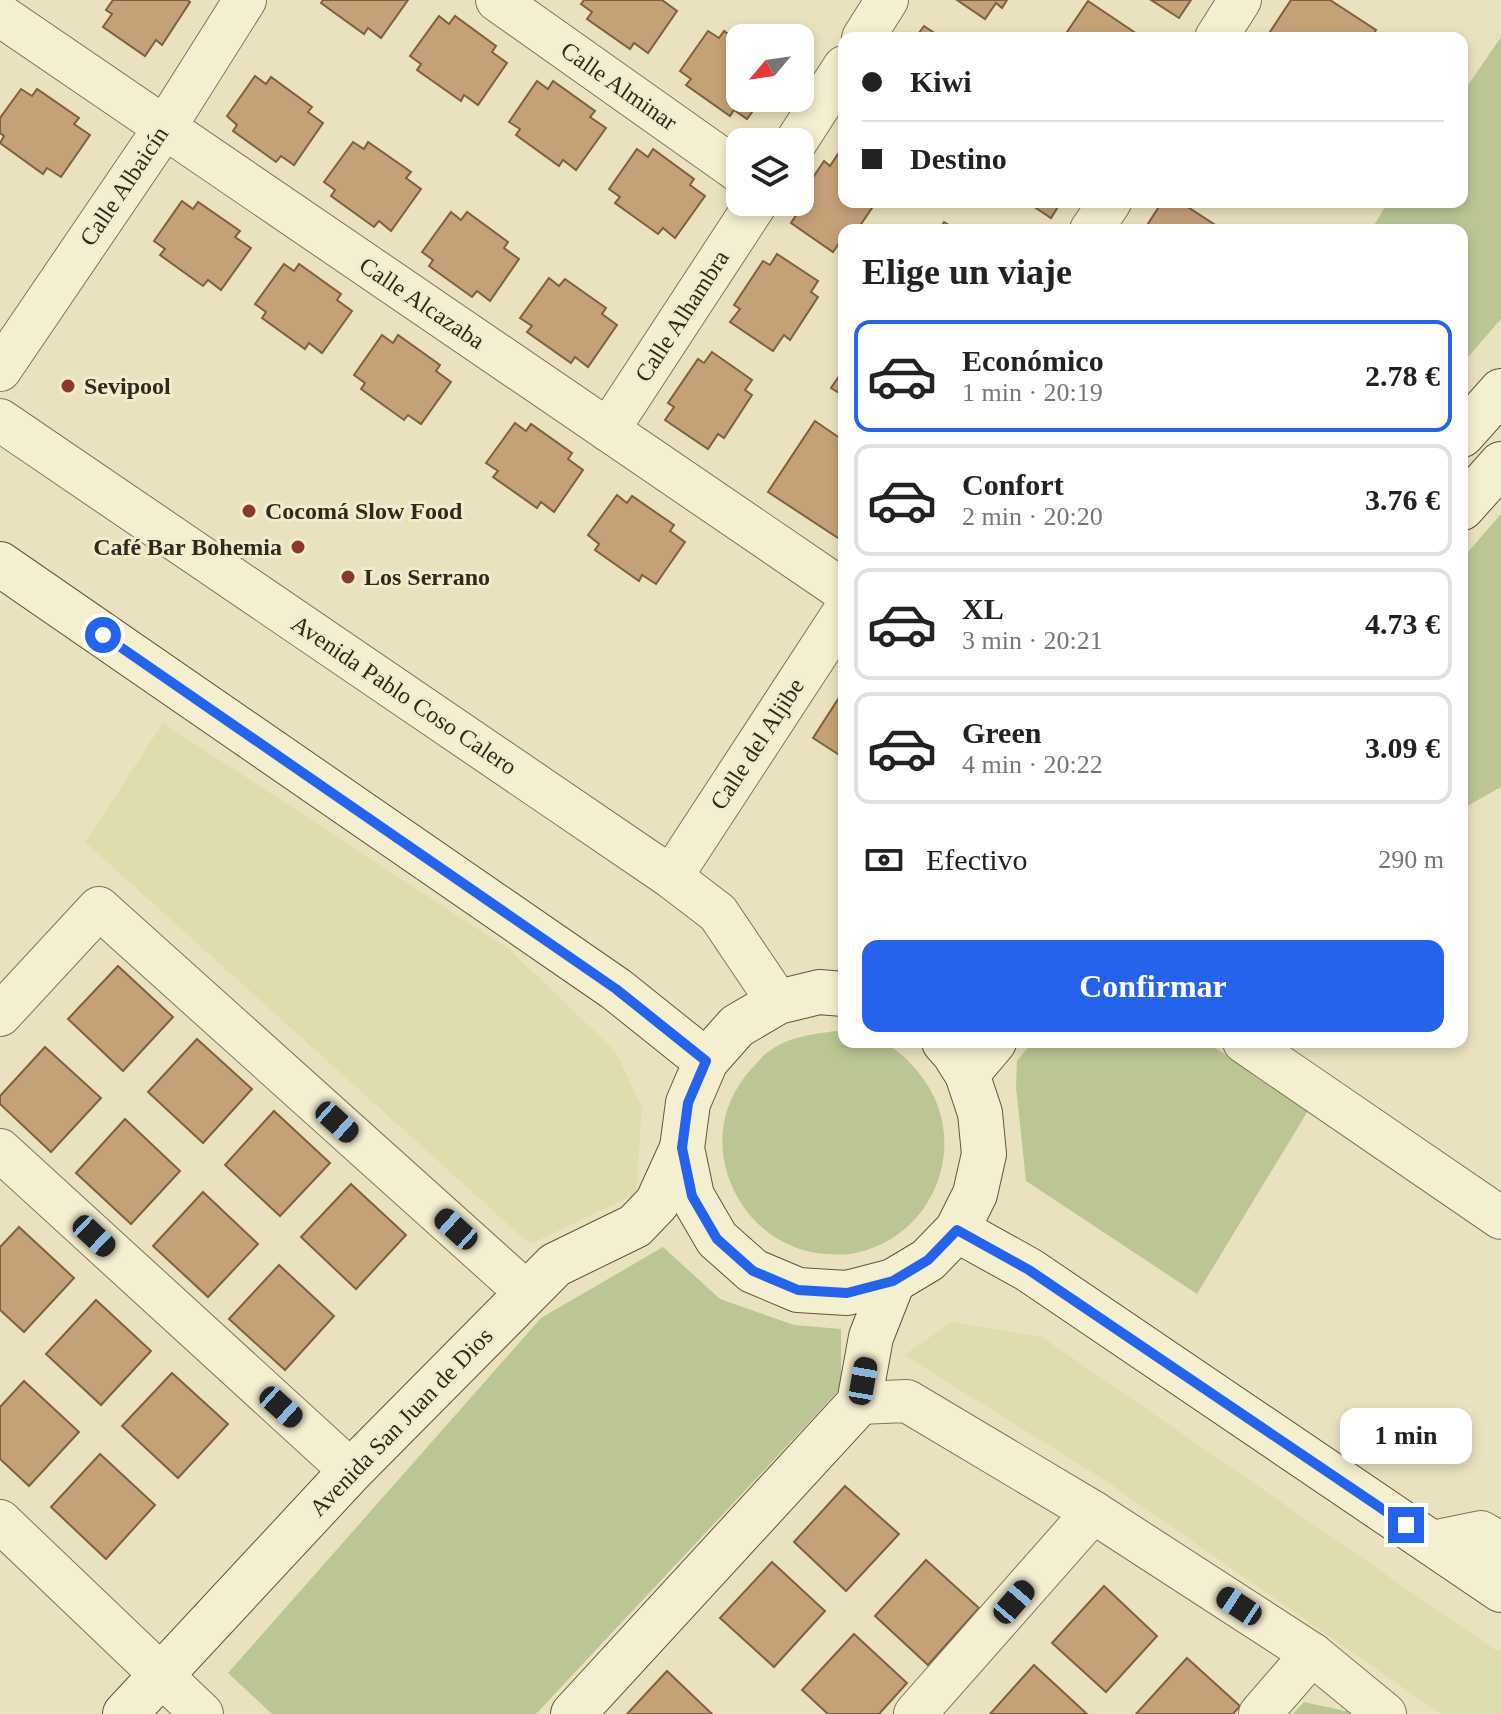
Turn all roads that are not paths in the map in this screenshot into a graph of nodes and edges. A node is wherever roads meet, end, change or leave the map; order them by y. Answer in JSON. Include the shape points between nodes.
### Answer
{"nodes":[{"id":1,"x":245,"y":0,"type":"edge"},
{"id":2,"x":497,"y":0,"type":"edge"},
{"id":3,"x":887,"y":0,"type":"edge"},
{"id":4,"x":1240,"y":0,"type":"edge"},
{"id":5,"x":0,"y":15,"type":"edge"},
{"id":6,"x":867,"y":32,"type":"edge"},
{"id":7,"x":1220,"y":32,"type":"edge"},
{"id":8,"x":838,"y":76,"type":"edge"},
{"id":9,"x":165,"y":127,"type":"junction"},
{"id":10,"x":805,"y":128,"type":"edge"},
{"id":11,"x":726,"y":162,"type":"edge"},
{"id":12,"x":748,"y":216,"type":"edge"},
{"id":13,"x":0,"y":370,"type":"edge"},
{"id":14,"x":1501,"y":391,"type":"edge"},
{"id":15,"x":0,"y":420,"type":"edge"},
{"id":16,"x":1468,"y":428,"type":"edge"},
{"id":17,"x":608,"y":430,"type":"junction"},
{"id":18,"x":1501,"y":464,"type":"edge"},
{"id":19,"x":1468,"y":501,"type":"edge"},
{"id":20,"x":0,"y":564,"type":"edge"},
{"id":21,"x":838,"y":587,"type":"edge"},
{"id":22,"x":838,"y":621,"type":"edge"},
{"id":23,"x":671,"y":877,"type":"junction"},
{"id":24,"x":838,"y":994,"type":"edge"},
{"id":25,"x":778,"y":1002,"type":"junction"},
{"id":26,"x":0,"y":1015,"type":"edge"},
{"id":27,"x":1253,"y":1048,"type":"edge"},
{"id":28,"x":969,"y":1053,"type":"edge"},
{"id":29,"x":706,"y":1061,"type":"junction"},
{"id":30,"x":682,"y":1148,"type":"junction"},
{"id":31,"x":0,"y":1150,"type":"edge"},
{"id":32,"x":1501,"y":1218,"type":"edge"},
{"id":33,"x":957,"y":1230,"type":"junction"},
{"id":34,"x":893,"y":1281,"type":"junction"},
{"id":35,"x":527,"y":1293,"type":"junction"},
{"id":36,"x":859,"y":1403,"type":"junction"},
{"id":37,"x":351,"y":1471,"type":"junction"},
{"id":38,"x":1093,"y":1512,"type":"junction"},
{"id":39,"x":0,"y":1521,"type":"edge"},
{"id":40,"x":1432,"y":1542,"type":"junction"},
{"id":41,"x":1501,"y":1544,"type":"edge"},
{"id":42,"x":1501,"y":1590,"type":"edge"},
{"id":43,"x":1312,"y":1654,"type":"junction"},
{"id":44,"x":161,"y":1676,"type":"junction"},
{"id":45,"x":125,"y":1714,"type":"edge"},
{"id":46,"x":202,"y":1714,"type":"edge"},
{"id":47,"x":573,"y":1714,"type":"edge"},
{"id":48,"x":915,"y":1714,"type":"edge"},
{"id":49,"x":1260,"y":1714,"type":"edge"},
{"id":50,"x":1385,"y":1714,"type":"edge"}],
"edges":[{"from":1,"to":9,"type":"street","name":"Calle Albaicín"},
{"from":2,"to":11,"type":"street","name":"Calle Alminar"},
{"from":3,"to":6,"type":"street"},
{"from":4,"to":7,"type":"street"},
{"from":5,"to":9,"type":"street","name":"Calle Alcazaba"},
{"from":8,"to":10,"type":"street"},
{"from":9,"to":13,"type":"street","name":"Calle Albaicín"},
{"from":9,"to":17,"type":"street","name":"Calle Alcazaba"},
{"from":12,"to":17,"type":"street","name":"Calle Alhambra"},
{"from":14,"to":16,"type":"main road"},
{"from":15,"to":23,"type":"street","name":"Avenida Pablo Coso Calero"},
{"from":17,"to":21,"type":"street","name":"Calle Alcazaba"},
{"from":18,"to":19,"type":"main road"},
{"from":20,"to":29,"type":"main road","via":[[603,979]]},
{"from":22,"to":23,"type":"street","name":"Calle del Aljibe"},
{"from":23,"to":25,"type":"street","name":"Avenida Pablo Coso Calero","via":[[718,913]]},
{"from":24,"to":25,"type":"main road","via":[[819,992]]},
{"from":25,"to":29,"type":"main road","via":[[737,1026]]},
{"from":26,"to":35,"type":"street","via":[[99,908]]},
{"from":27,"to":32,"type":"street"},
{"from":28,"to":33,"type":"main road","via":[[984,1154],[975,1194]]},
{"from":29,"to":30,"type":"main road","via":[[688,1103]]},
{"from":30,"to":34,"type":"main road","via":[[692,1196],[710,1228],[753,1271],[798,1290],[835,1293]]},
{"from":30,"to":35,"type":"main road","name":"Avenida San Juan de Dios","via":[[657,1203],[635,1226],[555,1265]]},
{"from":31,"to":37,"type":"street"},
{"from":33,"to":34,"type":"main road","via":[[928,1260]]},
{"from":33,"to":40,"type":"main road","via":[[1029,1270]]},
{"from":34,"to":36,"type":"main road","via":[[871,1337]]},
{"from":35,"to":37,"type":"main road","name":"Avenida San Juan de Dios"},
{"from":36,"to":38,"type":"street","via":[[907,1401]]},
{"from":36,"to":47,"type":"main road"},
{"from":37,"to":44,"type":"main road","name":"Avenida San Juan de Dios"},
{"from":38,"to":43,"type":"street"},
{"from":38,"to":48,"type":"street"},
{"from":39,"to":44,"type":"street"},
{"from":40,"to":41,"type":"street","via":[[1481,1532]]},
{"from":40,"to":42,"type":"main road"},
{"from":43,"to":49,"type":"street"},
{"from":43,"to":50,"type":"street"},
{"from":44,"to":45,"type":"main road","name":"Avenida San Juan de Dios"},
{"from":44,"to":46,"type":"street"}]}
